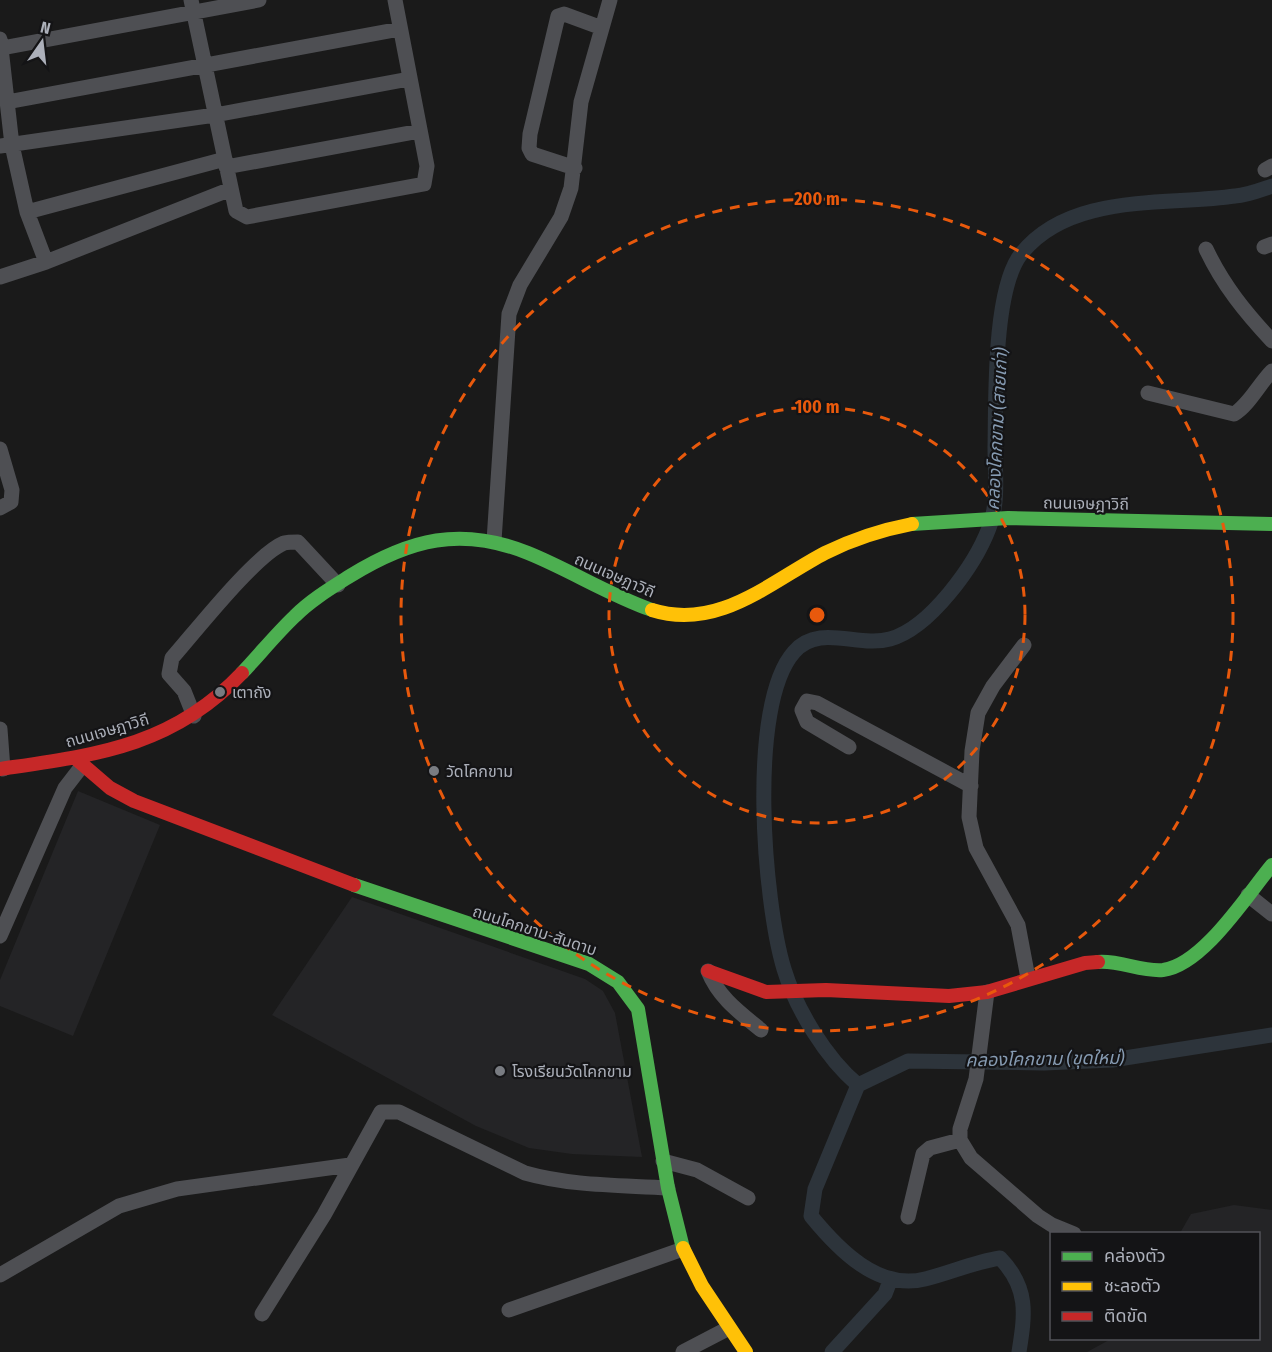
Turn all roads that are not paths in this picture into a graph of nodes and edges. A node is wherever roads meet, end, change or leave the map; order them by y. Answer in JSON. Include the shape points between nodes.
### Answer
{"nodes":[{"id":1,"x":259,"y":0,"type":"edge"},
{"id":2,"x":395,"y":0,"type":"edge"},
{"id":3,"x":610,"y":0,"type":"edge"},
{"id":4,"x":192,"y":6,"type":"edge"},
{"id":5,"x":602,"y":28,"type":"junction"},
{"id":6,"x":400,"y":29,"type":"junction"},
{"id":7,"x":1,"y":44,"type":"edge"},
{"id":8,"x":205,"y":64,"type":"junction"},
{"id":9,"x":409,"y":79,"type":"junction"},
{"id":10,"x":7,"y":102,"type":"junction"},
{"id":11,"x":215,"y":115,"type":"junction"},
{"id":12,"x":420,"y":131,"type":"junction"},
{"id":13,"x":6,"y":146,"type":"edge"},
{"id":14,"x":226,"y":163,"type":"junction"},
{"id":15,"x":575,"y":168,"type":"junction"},
{"id":16,"x":231,"y":189,"type":"junction"},
{"id":17,"x":27,"y":212,"type":"junction"},
{"id":18,"x":1206,"y":249,"type":"dead end"},
{"id":19,"x":46,"y":262,"type":"junction"},
{"id":20,"x":0,"y":277,"type":"edge"},
{"id":21,"x":1272,"y":341,"type":"edge"},
{"id":22,"x":1272,"y":371,"type":"edge"},
{"id":23,"x":1148,"y":393,"type":"dead end"},
{"id":24,"x":0,"y":449,"type":"edge"},
{"id":25,"x":0,"y":508,"type":"edge"},
{"id":26,"x":1272,"y":524,"type":"edge"},
{"id":27,"x":494,"y":541,"type":"junction"},
{"id":28,"x":338,"y":585,"type":"junction"},
{"id":29,"x":1024,"y":645,"type":"dead end"},
{"id":30,"x":194,"y":716,"type":"junction"},
{"id":31,"x":0,"y":729,"type":"edge"},
{"id":32,"x":849,"y":747,"type":"dead end"},
{"id":33,"x":78,"y":762,"type":"junction"},
{"id":34,"x":1,"y":769,"type":"edge"},
{"id":35,"x":971,"y":786,"type":"junction"},
{"id":36,"x":1272,"y":865,"type":"edge"},
{"id":37,"x":1248,"y":895,"type":"junction"},
{"id":38,"x":1272,"y":914,"type":"edge"},
{"id":39,"x":0,"y":936,"type":"edge"},
{"id":40,"x":708,"y":971,"type":"joint"},
{"id":41,"x":1028,"y":978,"type":"junction"},
{"id":42,"x":987,"y":992,"type":"junction"},
{"id":43,"x":761,"y":1030,"type":"dead end"},
{"id":44,"x":960,"y":1140,"type":"junction"},
{"id":45,"x":663,"y":1161,"type":"junction"},
{"id":46,"x":350,"y":1165,"type":"junction"},
{"id":47,"x":668,"y":1188,"type":"junction"},
{"id":48,"x":748,"y":1198,"type":"dead end"},
{"id":49,"x":908,"y":1217,"type":"dead end"},
{"id":50,"x":1071,"y":1232,"type":"edge"},
{"id":51,"x":683,"y":1249,"type":"junction"},
{"id":52,"x":0,"y":1275,"type":"edge"},
{"id":53,"x":509,"y":1310,"type":"dead end"},
{"id":54,"x":262,"y":1314,"type":"dead end"},
{"id":55,"x":729,"y":1328,"type":"junction"},
{"id":56,"x":683,"y":1352,"type":"edge"},
{"id":57,"x":746,"y":1352,"type":"edge"}],
"edges":[{"from":1,"to":4,"type":"street"},
{"from":2,"to":6,"type":"street"},
{"from":3,"to":5,"type":"street"},
{"from":4,"to":7,"type":"street"},
{"from":4,"to":8,"type":"street"},
{"from":5,"to":15,"type":"street","via":[[581,102]]},
{"from":5,"to":15,"type":"street","via":[[564,14],[558,16],[530,134],[532,154]]},
{"from":6,"to":8,"type":"street"},
{"from":6,"to":9,"type":"street"},
{"from":7,"to":10,"type":"street"},
{"from":8,"to":10,"type":"street"},
{"from":8,"to":11,"type":"street"},
{"from":9,"to":11,"type":"street"},
{"from":9,"to":12,"type":"street"},
{"from":10,"to":13,"type":"street"},
{"from":11,"to":13,"type":"street"},
{"from":11,"to":14,"type":"street"},
{"from":12,"to":14,"type":"street"},
{"from":12,"to":16,"type":"street","via":[[428,172],[424,183],[418,186],[247,217],[236,211]]},
{"from":13,"to":17,"type":"street"},
{"from":14,"to":16,"type":"street"},
{"from":14,"to":17,"type":"street"},
{"from":15,"to":27,"type":"street","via":[[561,218],[520,285],[508,314]]},
{"from":16,"to":19,"type":"street"},
{"from":17,"to":19,"type":"street"},
{"from":18,"to":21,"type":"street","via":[[1233,297]]},
{"from":19,"to":20,"type":"street"},
{"from":22,"to":23,"type":"street","via":[[1234,414]]},
{"from":24,"to":25,"type":"street","via":[[12,490],[11,502]]},
{"from":26,"to":27,"type":"street","name":"ถนนเจษฎาวิถี","via":[[1038,518],[946,520],[868,533],[729,607],[684,617],[633,603],[540,557]]},
{"from":27,"to":28,"type":"street","name":"ถนนเจษฎาวิถี","via":[[451,538],[422,542],[393,553]]},
{"from":28,"to":30,"type":"street","name":"ถนนเจษฎาวิถี","via":[[298,613],[232,685]]},
{"from":28,"to":30,"type":"street","via":[[298,542],[285,542],[269,553],[172,658],[169,674],[184,691]]},
{"from":29,"to":35,"type":"street","via":[[982,702],[972,751]]},
{"from":30,"to":33,"type":"street","name":"ถนนเจษฎาวิถี","via":[[145,739]]},
{"from":31,"to":34,"type":"street"},
{"from":32,"to":35,"type":"street","via":[[807,722],[802,710],[807,701],[817,702]]},
{"from":33,"to":34,"type":"street","name":"ถนนเจษฎาวิถี"},
{"from":33,"to":39,"type":"street"},
{"from":33,"to":45,"type":"street","name":"ถนนโคกขาม-สันดาบ","via":[[110,788],[177,818],[385,897],[606,972],[626,988],[638,1009]]},
{"from":35,"to":41,"type":"street","via":[[970,830],[1018,924]]},
{"from":36,"to":37,"type":"street"},
{"from":37,"to":38,"type":"street"},
{"from":37,"to":41,"type":"street","via":[[1220,930],[1186,962],[1162,970],[1109,961],[1085,963]]},
{"from":40,"to":42,"type":"street","via":[[778,993],[826,990],[949,996]]},
{"from":40,"to":43,"type":"street","via":[[715,988],[730,1005]]},
{"from":41,"to":42,"type":"street"},
{"from":42,"to":44,"type":"street","via":[[976,1079]]},
{"from":44,"to":49,"type":"street","via":[[930,1148],[923,1154]]},
{"from":44,"to":50,"type":"street","via":[[971,1158],[1038,1216]]},
{"from":45,"to":47,"type":"street","name":"ถนนโคกขาม-สันดาบ"},
{"from":45,"to":48,"type":"street","via":[[697,1170]]},
{"from":46,"to":47,"type":"street","via":[[376,1117],[389,1110],[525,1173],[564,1182]]},
{"from":46,"to":52,"type":"street","via":[[177,1189],[119,1206]]},
{"from":46,"to":54,"type":"street","via":[[324,1215]]},
{"from":47,"to":51,"type":"street","name":"ถนนโคกขาม-สันดาบ"},
{"from":51,"to":53,"type":"street"},
{"from":51,"to":55,"type":"street","name":"ถนนโคกขาม-สันดาบ"},
{"from":55,"to":56,"type":"street"},
{"from":55,"to":57,"type":"street","name":"ถนนโคกขาม-สันดาบ"}]}
